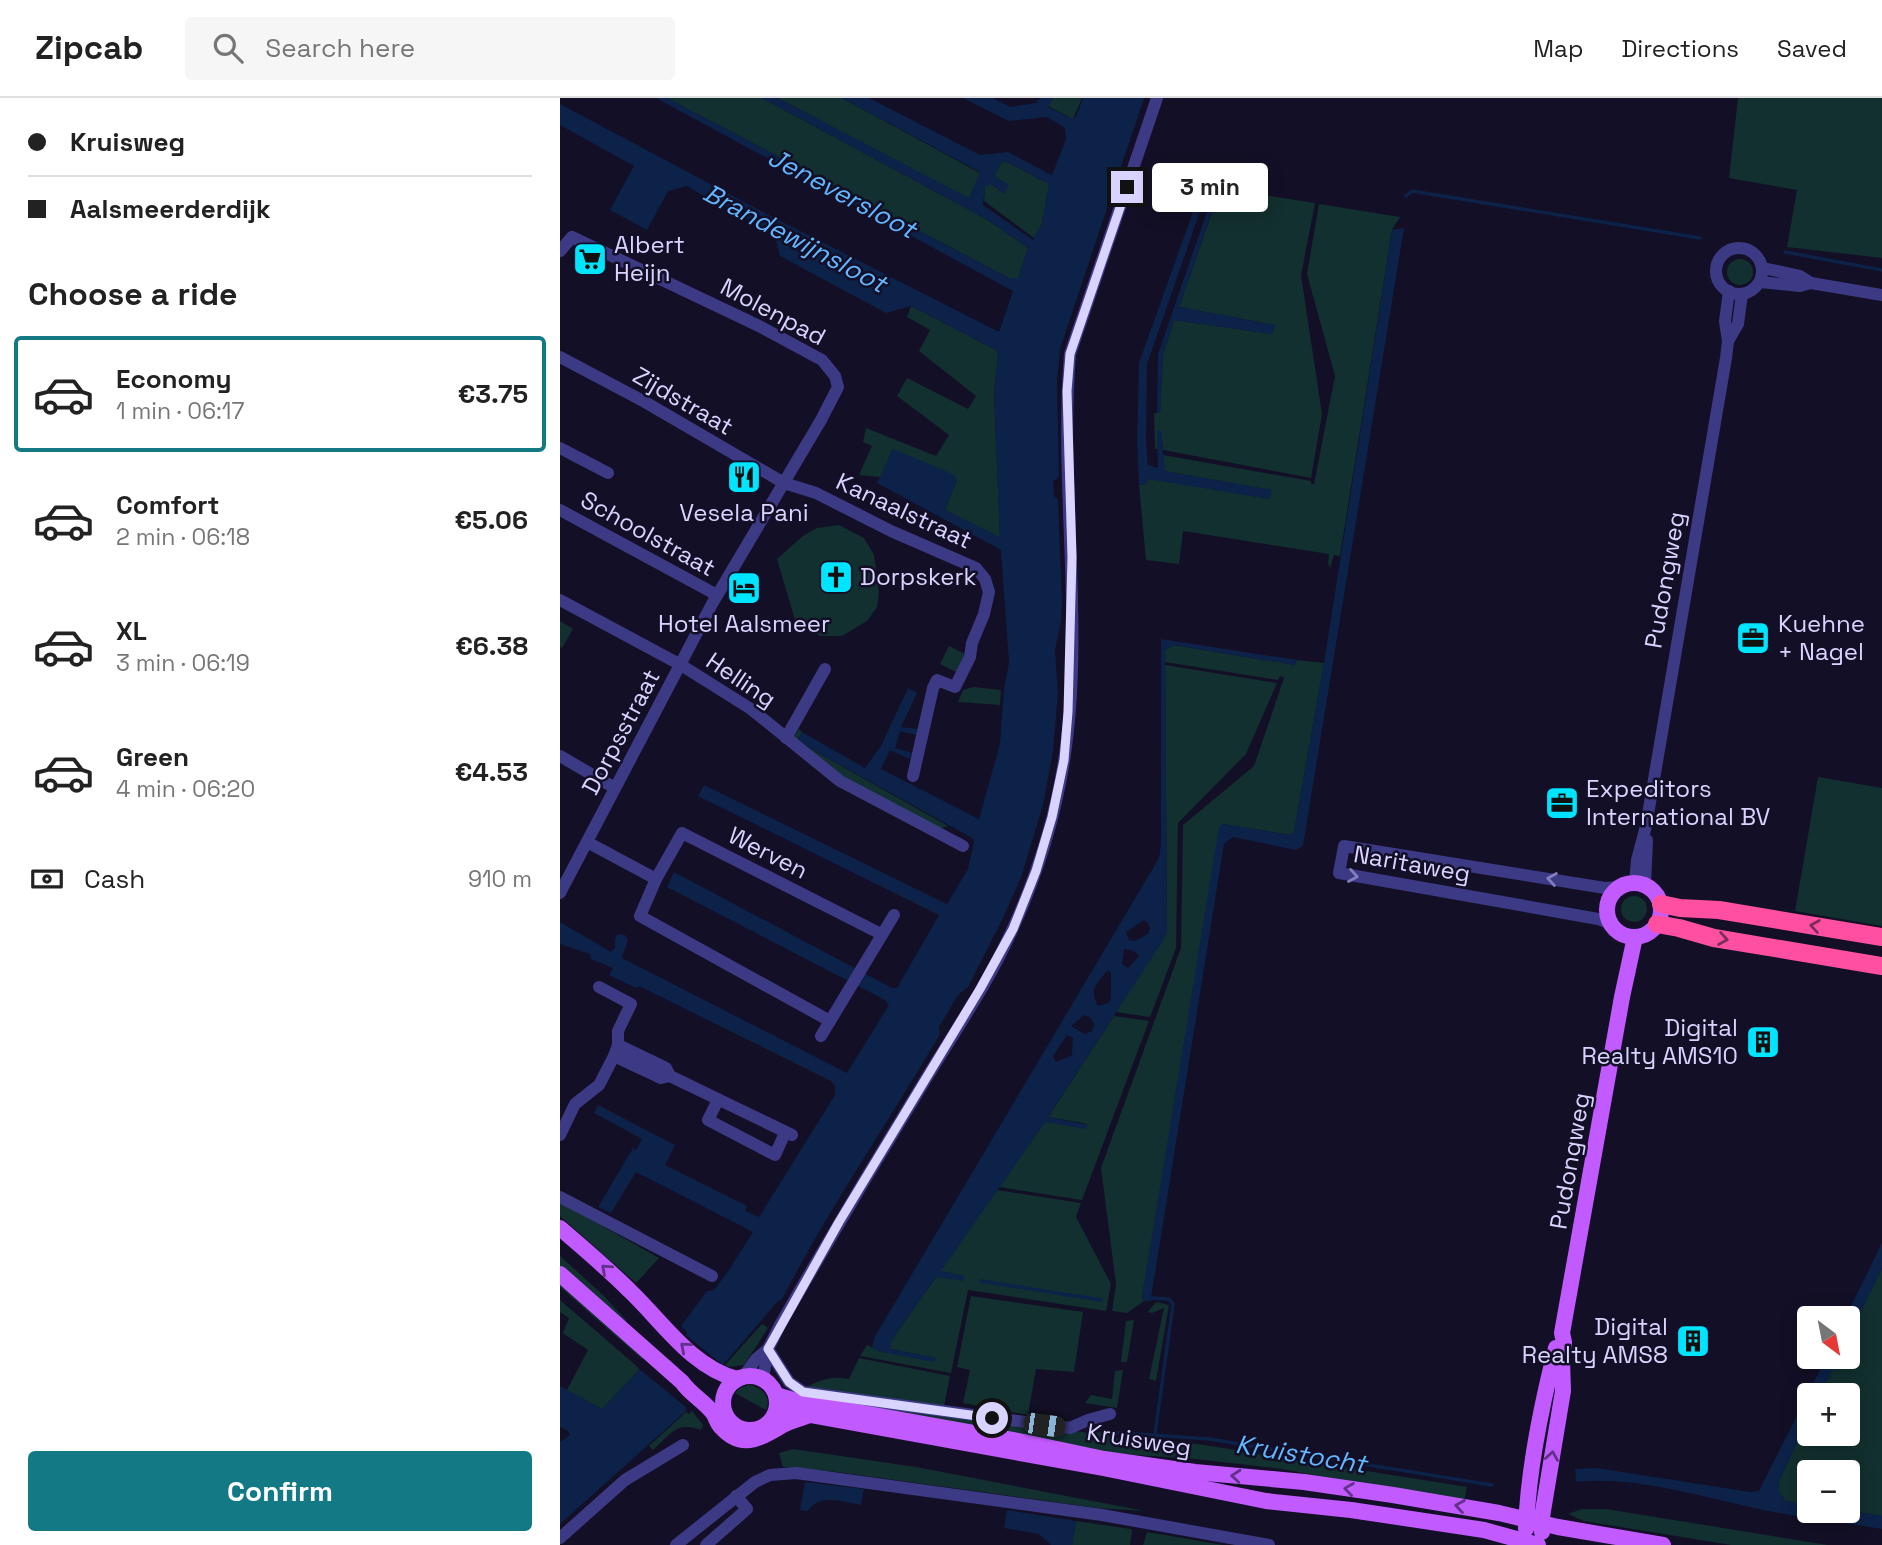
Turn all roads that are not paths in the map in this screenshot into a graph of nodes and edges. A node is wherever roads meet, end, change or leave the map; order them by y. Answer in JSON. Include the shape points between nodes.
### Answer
{"nodes":[{"id":1,"x":1157,"y":98,"type":"edge"},
{"id":2,"x":560,"y":251,"type":"edge"},
{"id":3,"x":1763,"y":268,"type":"junction"},
{"id":4,"x":1760,"y":282,"type":"junction"},
{"id":5,"x":1811,"y":283,"type":"junction"},
{"id":6,"x":1735,"y":293,"type":"junction"},
{"id":7,"x":1882,"y":295,"type":"edge"},
{"id":8,"x":560,"y":357,"type":"edge"},
{"id":9,"x":560,"y":448,"type":"edge"},
{"id":10,"x":608,"y":472,"type":"dead end"},
{"id":11,"x":784,"y":483,"type":"junction"},
{"id":12,"x":560,"y":510,"type":"edge"},
{"id":13,"x":717,"y":595,"type":"junction"},
{"id":14,"x":560,"y":600,"type":"edge"},
{"id":15,"x":681,"y":665,"type":"junction"},
{"id":16,"x":825,"y":669,"type":"dead end"},
{"id":17,"x":786,"y":738,"type":"junction"},
{"id":18,"x":560,"y":755,"type":"edge"},
{"id":19,"x":913,"y":776,"type":"dead end"},
{"id":20,"x":615,"y":788,"type":"junction"},
{"id":21,"x":587,"y":842,"type":"junction"},
{"id":22,"x":963,"y":846,"type":"dead end"},
{"id":23,"x":656,"y":879,"type":"junction"},
{"id":24,"x":1633,"y":885,"type":"junction"},
{"id":25,"x":560,"y":893,"type":"edge"},
{"id":26,"x":1661,"y":904,"type":"junction"},
{"id":27,"x":894,"y":915,"type":"dead end"},
{"id":28,"x":1657,"y":924,"type":"junction"},
{"id":29,"x":1624,"y":932,"type":"junction"},
{"id":30,"x":881,"y":934,"type":"junction"},
{"id":31,"x":1882,"y":937,"type":"edge"},
{"id":32,"x":1882,"y":966,"type":"edge"},
{"id":33,"x":599,"y":987,"type":"dead end"},
{"id":34,"x":830,"y":1021,"type":"junction"},
{"id":35,"x":821,"y":1036,"type":"dead end"},
{"id":36,"x":616,"y":1051,"type":"junction"},
{"id":37,"x":718,"y":1100,"type":"junction"},
{"id":38,"x":564,"y":1116,"type":"edge"},
{"id":39,"x":560,"y":1135,"type":"edge"},
{"id":40,"x":560,"y":1197,"type":"edge"},
{"id":41,"x":560,"y":1228,"type":"edge"},
{"id":42,"x":560,"y":1273,"type":"edge"},
{"id":43,"x":712,"y":1276,"type":"dead end"},
{"id":44,"x":768,"y":1349,"type":"junction"},
{"id":45,"x":740,"y":1377,"type":"junction"},
{"id":46,"x":763,"y":1379,"type":"junction"},
{"id":47,"x":776,"y":1395,"type":"junction"},
{"id":48,"x":718,"y":1413,"type":"junction"},
{"id":49,"x":775,"y":1414,"type":"junction"},
{"id":50,"x":1110,"y":1414,"type":"dead end"},
{"id":51,"x":810,"y":1415,"type":"junction"},
{"id":52,"x":683,"y":1445,"type":"dead end"},
{"id":53,"x":736,"y":1496,"type":"junction"},
{"id":54,"x":1534,"y":1521,"type":"junction"},
{"id":55,"x":691,"y":1533,"type":"junction"},
{"id":56,"x":560,"y":1538,"type":"edge"},
{"id":57,"x":1533,"y":1544,"type":"edge"},
{"id":58,"x":676,"y":1545,"type":"edge"},
{"id":59,"x":704,"y":1545,"type":"edge"},
{"id":60,"x":1269,"y":1545,"type":"edge"},
{"id":61,"x":1663,"y":1545,"type":"edge"}],
"edges":[{"from":1,"to":44,"type":"street","via":[[1070,354],[1068,712],[1064,760],[1036,871],[1013,929],[980,989]]},
{"from":2,"to":11,"type":"street","name":"Molenpad","via":[[572,237],[822,360],[838,387]]},
{"from":3,"to":4,"type":"street"},
{"from":3,"to":5,"type":"street"},
{"from":3,"to":6,"type":"street","via":[[1750,250],[1728,250],[1722,255],[1716,269],[1719,282]]},
{"from":4,"to":5,"type":"street"},
{"from":4,"to":6,"type":"street","via":[[1749,292]]},
{"from":5,"to":7,"type":"street"},
{"from":6,"to":24,"type":"street","name":"Pudongweg","via":[[1725,321],[1728,341],[1646,826],[1648,862]]},
{"from":8,"to":11,"type":"street","name":"Zijdstraat"},
{"from":9,"to":10,"type":"street"},
{"from":11,"to":13,"type":"street","name":"Dorpsstraat"},
{"from":11,"to":19,"type":"street","name":"Kanaalstraat","via":[[816,493],[976,568],[985,579],[989,592],[970,657],[955,687],[937,680],[933,688]]},
{"from":12,"to":13,"type":"street","name":"Schoolstraat"},
{"from":13,"to":15,"type":"street","name":"Dorpsstraat"},
{"from":14,"to":15,"type":"street","name":"Helling"},
{"from":15,"to":17,"type":"street","name":"Helling","via":[[751,709]]},
{"from":15,"to":20,"type":"street","name":"Dorpsstraat"},
{"from":16,"to":17,"type":"street","name":"Helling"},
{"from":17,"to":22,"type":"street","name":"Helling","via":[[840,781]]},
{"from":18,"to":20,"type":"street"},
{"from":20,"to":21,"type":"street","name":"Dorpsstraat"},
{"from":21,"to":23,"type":"street"},
{"from":21,"to":25,"type":"street","name":"Dorpsstraat"},
{"from":23,"to":30,"type":"street","name":"Werven","via":[[681,833]]},
{"from":23,"to":34,"type":"street","name":"Werven","via":[[640,916]]},
{"from":24,"to":26,"type":"main road","via":[[1652,890]]},
{"from":24,"to":29,"type":"main road","via":[[1613,893],[1607,908]]},
{"from":24,"to":29,"type":"street","name":"Naritaweg","one_way":true,"via":[[1605,888],[1344,846],[1339,873],[1598,919]]},
{"from":26,"to":28,"type":"main road"},
{"from":31,"to":26,"type":"highway","one_way":true},
{"from":27,"to":30,"type":"street"},
{"from":28,"to":29,"type":"main road","via":[[1651,931]]},
{"from":28,"to":32,"type":"highway","one_way":true},
{"from":29,"to":54,"type":"main road","name":"Pudongweg","via":[[1622,997],[1562,1333],[1563,1391]]},
{"from":30,"to":34,"type":"street"},
{"from":33,"to":36,"type":"street","via":[[631,1004],[618,1031]]},
{"from":34,"to":35,"type":"street"},
{"from":36,"to":37,"type":"street","via":[[661,1078],[670,1076]]},
{"from":36,"to":38,"type":"street","via":[[598,1086]]},
{"from":37,"to":37,"type":"street","via":[[708,1120],[775,1155],[789,1134]]},
{"from":38,"to":39,"type":"street"},
{"from":40,"to":43,"type":"street"},
{"from":45,"to":41,"type":"main road","one_way":true,"via":[[705,1364]]},
{"from":42,"to":48,"type":"main road"},
{"from":44,"to":45,"type":"street"},
{"from":44,"to":46,"type":"street"},
{"from":44,"to":50,"type":"street","name":"Kruisweg","via":[[789,1382],[803,1392],[1070,1428]]},
{"from":45,"to":46,"type":"main road"},
{"from":45,"to":48,"type":"main road","via":[[728,1386]]},
{"from":46,"to":47,"type":"main road"},
{"from":47,"to":49,"type":"main road"},
{"from":54,"to":47,"type":"main road","name":"Kruisweg","one_way":true,"via":[[1304,1482],[1104,1459]]},
{"from":48,"to":49,"type":"main road","via":[[744,1430],[763,1427]]},
{"from":48,"to":51,"type":"main road","via":[[721,1427],[749,1441]]},
{"from":49,"to":51,"type":"main road","name":"Kruisweg","via":[[789,1410]]},
{"from":51,"to":57,"type":"main road","name":"Kruisweg","via":[[1266,1501],[1492,1532]]},
{"from":52,"to":56,"type":"street","via":[[625,1480]]},
{"from":53,"to":55,"type":"street"},
{"from":53,"to":59,"type":"street","via":[[747,1509]]},
{"from":53,"to":60,"type":"street","via":[[770,1475],[796,1473],[1102,1515]]},
{"from":54,"to":57,"type":"main road","name":"Pudongweg"},
{"from":54,"to":61,"type":"main road","name":"Kruisweg"},
{"from":55,"to":58,"type":"street"},
{"from":55,"to":59,"type":"street"}]}
